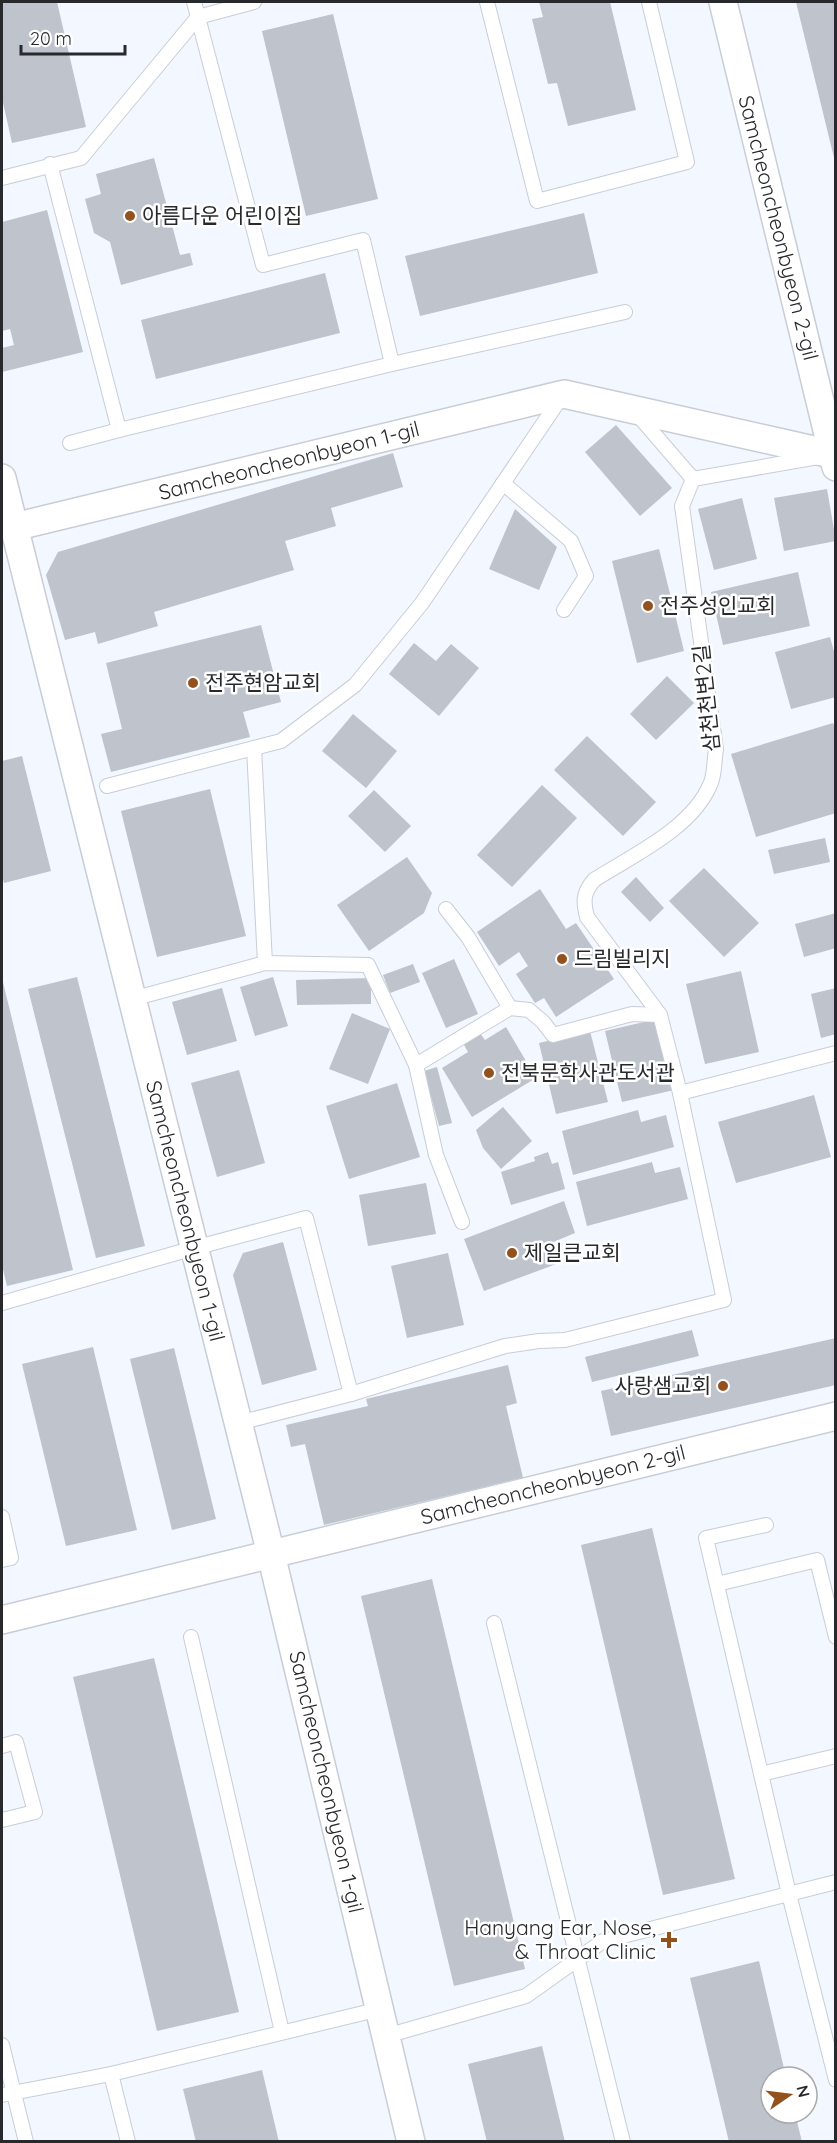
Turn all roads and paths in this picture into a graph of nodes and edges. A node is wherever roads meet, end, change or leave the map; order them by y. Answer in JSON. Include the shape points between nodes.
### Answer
{"nodes":[{"id":1,"x":194,"y":2,"type":"edge"},
{"id":2,"x":254,"y":2,"type":"edge"},
{"id":3,"x":487,"y":2,"type":"edge"},
{"id":4,"x":649,"y":2,"type":"edge"},
{"id":5,"x":723,"y":2,"type":"edge"},
{"id":6,"x":198,"y":17,"type":"junction"},
{"id":7,"x":50,"y":164,"type":"junction"},
{"id":8,"x":2,"y":178,"type":"edge"},
{"id":9,"x":625,"y":312,"type":"dead end"},
{"id":10,"x":392,"y":364,"type":"junction"},
{"id":11,"x":564,"y":394,"type":"junction"},
{"id":12,"x":634,"y":410,"type":"junction"},
{"id":13,"x":119,"y":430,"type":"junction"},
{"id":14,"x":70,"y":443,"type":"dead end"},
{"id":15,"x":835,"y":459,"type":"edge"},
{"id":16,"x":2,"y":478,"type":"edge"},
{"id":17,"x":693,"y":478,"type":"junction"},
{"id":18,"x":503,"y":483,"type":"junction"},
{"id":19,"x":14,"y":527,"type":"junction"},
{"id":20,"x":564,"y":610,"type":"dead end"},
{"id":21,"x":254,"y":748,"type":"junction"},
{"id":22,"x":107,"y":786,"type":"dead end"},
{"id":23,"x":446,"y":909,"type":"dead end"},
{"id":24,"x":265,"y":963,"type":"junction"},
{"id":25,"x":132,"y":999,"type":"junction"},
{"id":26,"x":510,"y":1008,"type":"junction"},
{"id":27,"x":660,"y":1015,"type":"junction"},
{"id":28,"x":836,"y":1053,"type":"edge"},
{"id":29,"x":416,"y":1065,"type":"junction"},
{"id":30,"x":680,"y":1093,"type":"junction"},
{"id":31,"x":462,"y":1222,"type":"dead end"},
{"id":32,"x":194,"y":1248,"type":"junction"},
{"id":33,"x":2,"y":1303,"type":"edge"},
{"id":34,"x":351,"y":1395,"type":"junction"},
{"id":35,"x":836,"y":1416,"type":"edge"},
{"id":36,"x":239,"y":1423,"type":"junction"},
{"id":37,"x":2,"y":1517,"type":"edge"},
{"id":38,"x":766,"y":1525,"type":"dead end"},
{"id":39,"x":271,"y":1554,"type":"junction"},
{"id":40,"x":2,"y":1560,"type":"edge"},
{"id":41,"x":717,"y":1584,"type":"junction"},
{"id":42,"x":2,"y":1620,"type":"edge"},
{"id":43,"x":494,"y":1623,"type":"dead end"},
{"id":44,"x":192,"y":1636,"type":"dead end"},
{"id":45,"x":836,"y":1637,"type":"edge"},
{"id":46,"x":2,"y":1746,"type":"edge"},
{"id":47,"x":836,"y":1756,"type":"edge"},
{"id":48,"x":761,"y":1774,"type":"junction"},
{"id":49,"x":2,"y":1820,"type":"edge"},
{"id":50,"x":836,"y":1882,"type":"edge"},
{"id":51,"x":789,"y":1894,"type":"junction"},
{"id":52,"x":578,"y":1958,"type":"junction"},
{"id":53,"x":380,"y":2009,"type":"junction"},
{"id":54,"x":282,"y":2032,"type":"junction"},
{"id":55,"x":386,"y":2036,"type":"junction"},
{"id":56,"x":2,"y":2045,"type":"edge"},
{"id":57,"x":111,"y":2074,"type":"junction"},
{"id":58,"x":836,"y":2080,"type":"edge"},
{"id":59,"x":7,"y":2093,"type":"edge"},
{"id":60,"x":26,"y":2142,"type":"edge"},
{"id":61,"x":128,"y":2142,"type":"edge"},
{"id":62,"x":411,"y":2142,"type":"edge"},
{"id":63,"x":623,"y":2142,"type":"edge"}],
"edges":[{"from":1,"to":6,"type":"lane"},
{"from":2,"to":6,"type":"lane"},
{"from":3,"to":4,"type":"lane","via":[[537,201],[687,162]]},
{"from":5,"to":15,"type":"street","name":"Samcheoncheonbyeon 2-gil"},
{"from":6,"to":7,"type":"lane","via":[[81,158]]},
{"from":6,"to":10,"type":"lane","via":[[263,265],[363,240]]},
{"from":7,"to":8,"type":"lane"},
{"from":7,"to":13,"type":"lane"},
{"from":9,"to":10,"type":"lane"},
{"from":10,"to":13,"type":"lane"},
{"from":11,"to":12,"type":"street","name":"Samcheoncheonbyeon 1-gil"},
{"from":11,"to":18,"type":"lane"},
{"from":11,"to":19,"type":"street","name":"Samcheoncheonbyeon 1-gil"},
{"from":12,"to":15,"type":"street","name":"Samcheoncheonbyeon 1-gil"},
{"from":12,"to":17,"type":"lane"},
{"from":13,"to":14,"type":"lane"},
{"from":15,"to":17,"type":"lane"},
{"from":16,"to":19,"type":"street","name":"Samcheoncheonbyeon 1-gil"},
{"from":17,"to":27,"type":"lane","name":"삼천천변2길","via":[[682,506],[716,749],[711,783],[696,810],[674,829],[594,880],[585,890],[584,903],[587,917]]},
{"from":18,"to":20,"type":"lane","via":[[571,541],[586,576]]},
{"from":18,"to":21,"type":"lane","via":[[422,603],[356,686],[281,741]]},
{"from":19,"to":25,"type":"street","name":"Samcheoncheonbyeon 1-gil"},
{"from":21,"to":22,"type":"lane"},
{"from":21,"to":24,"type":"lane"},
{"from":23,"to":26,"type":"lane","via":[[468,937]]},
{"from":24,"to":25,"type":"lane"},
{"from":24,"to":29,"type":"lane","via":[[368,965]]},
{"from":25,"to":32,"type":"street","name":"Samcheoncheonbyeon 1-gil"},
{"from":26,"to":27,"type":"lane","via":[[529,1011],[553,1035],[632,1014]]},
{"from":26,"to":29,"type":"lane"},
{"from":27,"to":30,"type":"lane"},
{"from":28,"to":30,"type":"lane"},
{"from":29,"to":31,"type":"lane","via":[[436,1155]]},
{"from":30,"to":34,"type":"lane","via":[[724,1300],[565,1340],[505,1346]]},
{"from":32,"to":33,"type":"lane"},
{"from":32,"to":34,"type":"lane","via":[[306,1218]]},
{"from":32,"to":36,"type":"street","name":"Samcheoncheonbyeon 1-gil"},
{"from":34,"to":36,"type":"lane"},
{"from":35,"to":39,"type":"street","name":"Samcheoncheonbyeon 2-gil"},
{"from":36,"to":39,"type":"street","name":"Samcheoncheonbyeon 1-gil"},
{"from":37,"to":40,"type":"lane","via":[[11,1558]]},
{"from":38,"to":41,"type":"lane","via":[[706,1538]]},
{"from":39,"to":42,"type":"street","name":"Samcheoncheonbyeon 2-gil"},
{"from":39,"to":53,"type":"street","name":"Samcheoncheonbyeon 1-gil"},
{"from":41,"to":45,"type":"lane","via":[[817,1560]]},
{"from":41,"to":48,"type":"lane"},
{"from":43,"to":52,"type":"lane"},
{"from":44,"to":54,"type":"lane"},
{"from":46,"to":49,"type":"lane","via":[[16,1742],[35,1812]]},
{"from":47,"to":48,"type":"lane"},
{"from":48,"to":51,"type":"lane"},
{"from":50,"to":51,"type":"lane"},
{"from":51,"to":52,"type":"lane","via":[[603,1941]]},
{"from":51,"to":58,"type":"lane"},
{"from":52,"to":55,"type":"lane","via":[[526,1996]]},
{"from":52,"to":63,"type":"lane"},
{"from":53,"to":54,"type":"lane"},
{"from":53,"to":55,"type":"street","name":"Samcheoncheonbyeon 1-gil"},
{"from":54,"to":57,"type":"lane"},
{"from":55,"to":62,"type":"street","name":"Samcheoncheonbyeon 1-gil"},
{"from":56,"to":59,"type":"lane"},
{"from":57,"to":59,"type":"lane"},
{"from":57,"to":61,"type":"lane"},
{"from":59,"to":60,"type":"lane"}]}
